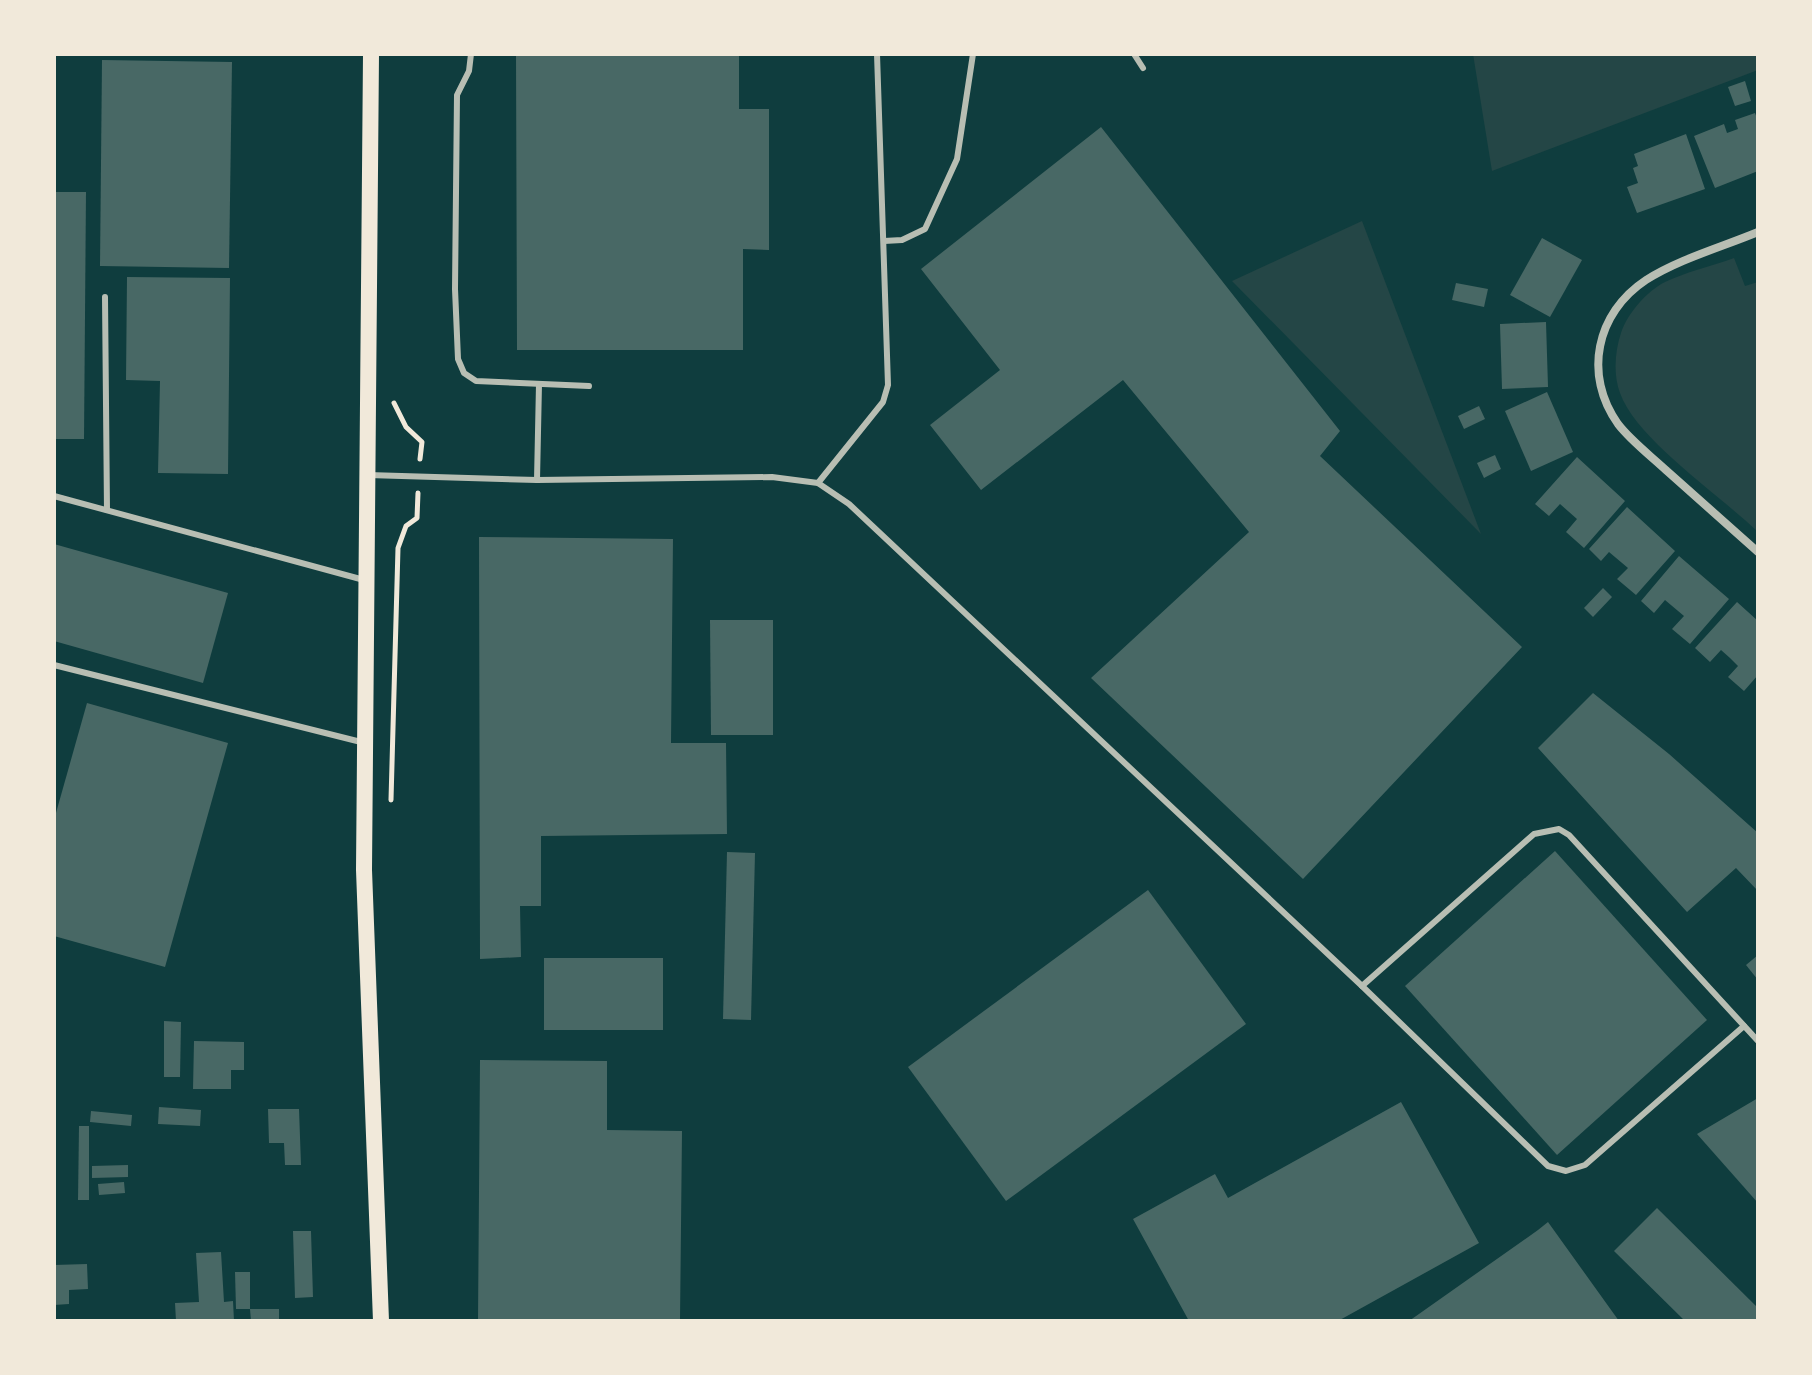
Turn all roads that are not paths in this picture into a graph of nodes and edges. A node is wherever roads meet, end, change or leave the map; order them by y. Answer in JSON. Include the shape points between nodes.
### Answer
{"nodes":[{"id":1,"x":371,"y":54,"type":"edge"},
{"id":2,"x":471,"y":54,"type":"edge"},
{"id":3,"x":877,"y":54,"type":"edge"},
{"id":4,"x":973,"y":54,"type":"edge"},
{"id":5,"x":1134,"y":54,"type":"edge"},
{"id":6,"x":1143,"y":68,"type":"dead end"},
{"id":7,"x":1758,"y":232,"type":"edge"},
{"id":8,"x":884,"y":241,"type":"junction"},
{"id":9,"x":105,"y":297,"type":"dead end"},
{"id":10,"x":539,"y":384,"type":"junction"},
{"id":11,"x":589,"y":386,"type":"dead end"},
{"id":12,"x":367,"y":475,"type":"junction"},
{"id":13,"x":537,"y":480,"type":"junction"},
{"id":14,"x":818,"y":483,"type":"junction"},
{"id":15,"x":54,"y":496,"type":"edge"},
{"id":16,"x":107,"y":510,"type":"junction"},
{"id":17,"x":1758,"y":552,"type":"edge"},
{"id":18,"x":368,"y":581,"type":"junction"},
{"id":19,"x":54,"y":665,"type":"edge"},
{"id":20,"x":365,"y":743,"type":"junction"},
{"id":21,"x":1362,"y":986,"type":"junction"},
{"id":22,"x":1744,"y":1026,"type":"junction"},
{"id":23,"x":1758,"y":1041,"type":"edge"},
{"id":24,"x":381,"y":1321,"type":"edge"}],
"edges":[{"from":1,"to":12,"type":"main road"},
{"from":2,"to":10,"type":"lane","via":[[457,95],[458,359],[464,373],[476,381]]},
{"from":3,"to":8,"type":"lane"},
{"from":4,"to":8,"type":"lane","via":[[957,159],[925,229],[902,240]]},
{"from":5,"to":6,"type":"lane"},
{"from":7,"to":17,"type":"street","via":[[1646,280],[1610,316],[1598,361],[1603,396],[1619,425]]},
{"from":8,"to":14,"type":"lane","via":[[888,385],[883,402]]},
{"from":9,"to":16,"type":"lane"},
{"from":10,"to":11,"type":"lane"},
{"from":10,"to":13,"type":"lane"},
{"from":12,"to":13,"type":"lane"},
{"from":12,"to":18,"type":"main road"},
{"from":13,"to":14,"type":"lane","via":[[772,477]]},
{"from":14,"to":21,"type":"lane","via":[[849,504]]},
{"from":15,"to":16,"type":"lane"},
{"from":16,"to":18,"type":"lane"},
{"from":18,"to":20,"type":"main road"},
{"from":19,"to":20,"type":"lane"},
{"from":20,"to":24,"type":"main road","via":[[364,885]]},
{"from":21,"to":22,"type":"lane","via":[[1548,1166],[1566,1171],[1603,1151]]},
{"from":21,"to":22,"type":"lane","via":[[1534,834],[1559,829]]},
{"from":22,"to":23,"type":"lane"}]}
